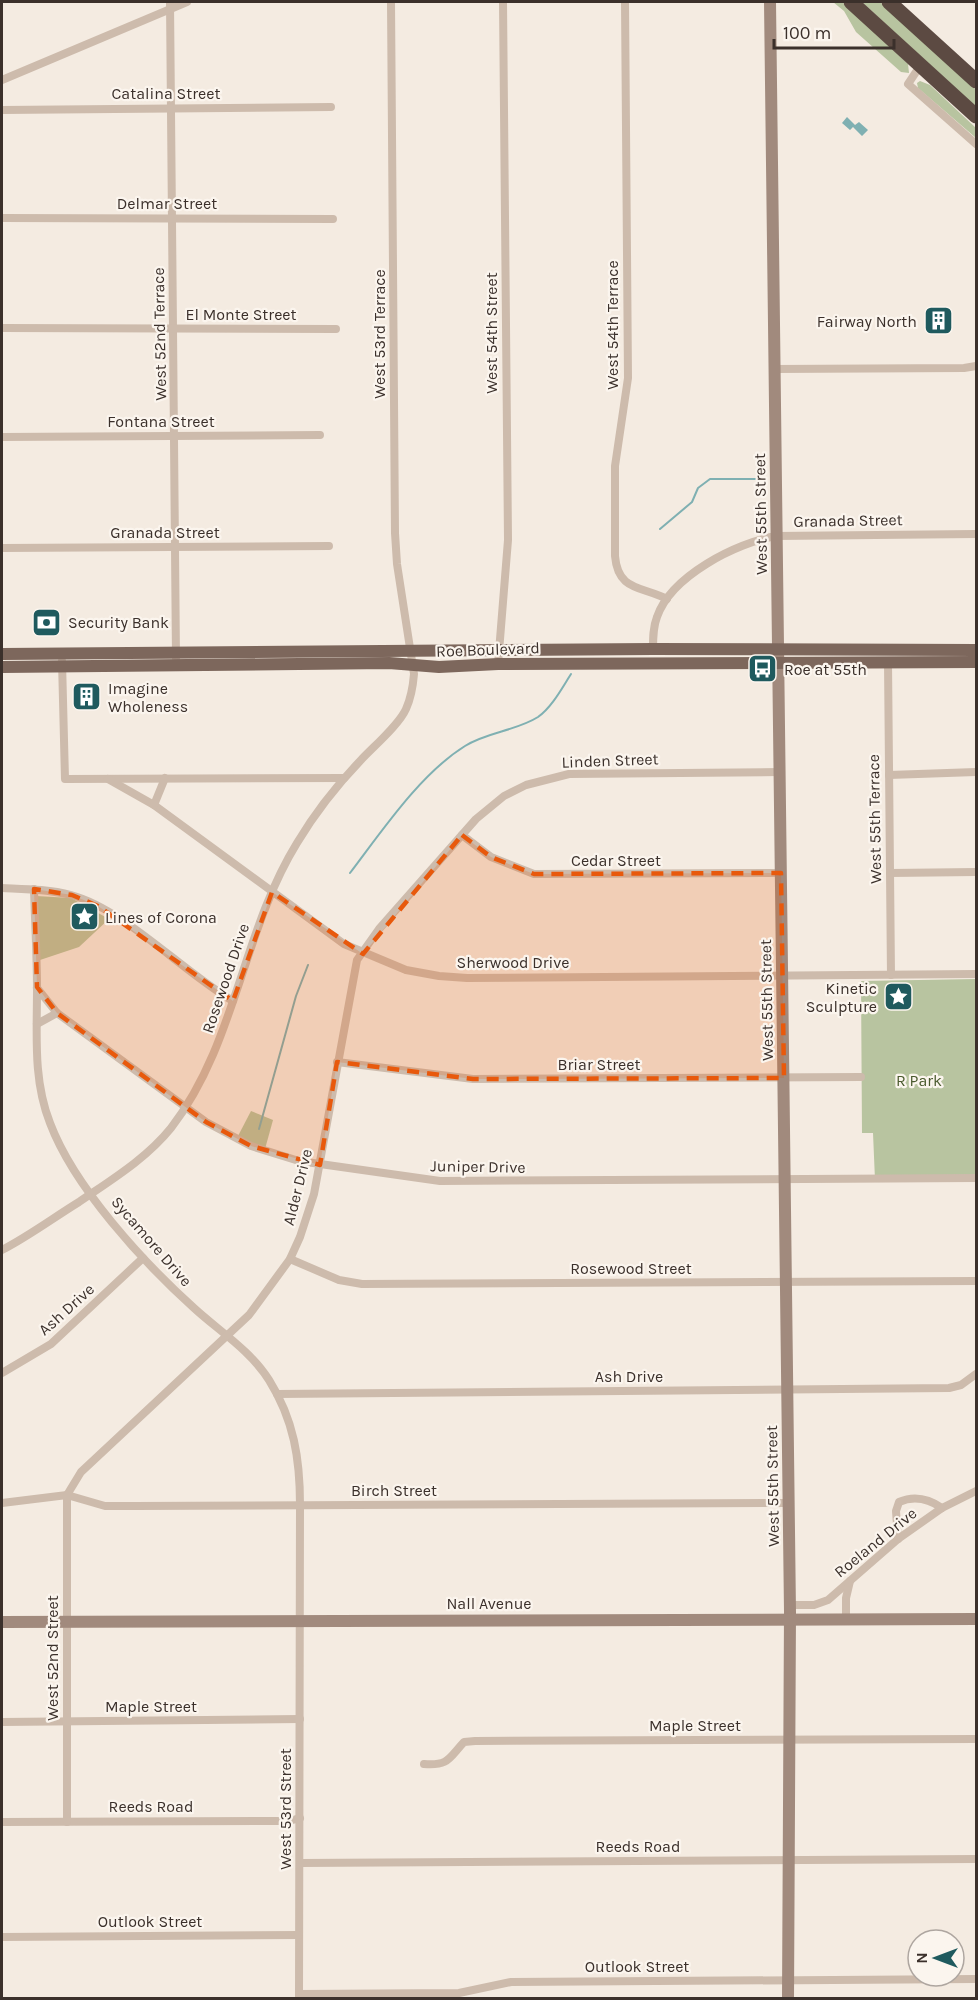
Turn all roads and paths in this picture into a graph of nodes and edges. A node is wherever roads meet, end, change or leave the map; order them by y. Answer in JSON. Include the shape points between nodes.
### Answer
{"nodes":[{"id":1,"x":187,"y":2,"type":"edge"},
{"id":2,"x":391,"y":2,"type":"edge"},
{"id":3,"x":504,"y":2,"type":"edge"},
{"id":4,"x":626,"y":2,"type":"edge"},
{"id":5,"x":770,"y":2,"type":"edge"},
{"id":6,"x":851,"y":2,"type":"edge"},
{"id":7,"x":889,"y":2,"type":"edge"},
{"id":8,"x":170,"y":5,"type":"edge"},
{"id":9,"x":920,"y":66,"type":"junction"},
{"id":10,"x":2,"y":80,"type":"edge"},
{"id":11,"x":976,"y":81,"type":"edge"},
{"id":12,"x":331,"y":107,"type":"dead end"},
{"id":13,"x":171,"y":109,"type":"junction"},
{"id":14,"x":2,"y":110,"type":"edge"},
{"id":15,"x":976,"y":116,"type":"edge"},
{"id":16,"x":976,"y":144,"type":"edge"},
{"id":17,"x":2,"y":218,"type":"edge"},
{"id":18,"x":172,"y":218,"type":"junction"},
{"id":19,"x":333,"y":219,"type":"dead end"},
{"id":20,"x":2,"y":328,"type":"edge"},
{"id":21,"x":173,"y":329,"type":"junction"},
{"id":22,"x":336,"y":329,"type":"dead end"},
{"id":23,"x":976,"y":366,"type":"edge"},
{"id":24,"x":775,"y":369,"type":"junction"},
{"id":25,"x":175,"y":435,"type":"junction"},
{"id":26,"x":320,"y":435,"type":"dead end"},
{"id":27,"x":2,"y":437,"type":"edge"},
{"id":28,"x":976,"y":534,"type":"edge"},
{"id":29,"x":776,"y":536,"type":"junction"},
{"id":30,"x":329,"y":546,"type":"dead end"},
{"id":31,"x":175,"y":547,"type":"junction"},
{"id":32,"x":2,"y":548,"type":"edge"},
{"id":33,"x":667,"y":599,"type":"junction"},
{"id":34,"x":778,"y":648,"type":"junction"},
{"id":35,"x":653,"y":649,"type":"junction"},
{"id":36,"x":976,"y":650,"type":"edge"},
{"id":37,"x":2,"y":654,"type":"edge"},
{"id":38,"x":410,"y":658,"type":"junction"},
{"id":39,"x":498,"y":658,"type":"junction"},
{"id":40,"x":176,"y":660,"type":"junction"},
{"id":41,"x":62,"y":661,"type":"junction"},
{"id":42,"x":778,"y":662,"type":"junction"},
{"id":43,"x":888,"y":662,"type":"junction"},
{"id":44,"x":976,"y":662,"type":"edge"},
{"id":45,"x":2,"y":667,"type":"edge"},
{"id":46,"x":779,"y":772,"type":"junction"},
{"id":47,"x":976,"y":772,"type":"edge"},
{"id":48,"x":889,"y":775,"type":"junction"},
{"id":49,"x":165,"y":778,"type":"junction"},
{"id":50,"x":344,"y":778,"type":"junction"},
{"id":51,"x":108,"y":779,"type":"junction"},
{"id":52,"x":154,"y":805,"type":"junction"},
{"id":53,"x":462,"y":835,"type":"junction"},
{"id":54,"x":976,"y":872,"type":"edge"},
{"id":55,"x":781,"y":873,"type":"junction"},
{"id":56,"x":890,"y":873,"type":"junction"},
{"id":57,"x":2,"y":888,"type":"edge"},
{"id":58,"x":34,"y":889,"type":"junction"},
{"id":59,"x":272,"y":892,"type":"junction"},
{"id":60,"x":363,"y":953,"type":"junction"},
{"id":61,"x":976,"y":974,"type":"edge"},
{"id":62,"x":891,"y":975,"type":"junction"},
{"id":63,"x":782,"y":976,"type":"junction"},
{"id":64,"x":37,"y":987,"type":"junction"},
{"id":65,"x":233,"y":1001,"type":"junction"},
{"id":66,"x":57,"y":1013,"type":"junction"},
{"id":67,"x":37,"y":1024,"type":"junction"},
{"id":68,"x":337,"y":1062,"type":"junction"},
{"id":69,"x":861,"y":1077,"type":"dead end"},
{"id":70,"x":784,"y":1078,"type":"junction"},
{"id":71,"x":186,"y":1107,"type":"junction"},
{"id":72,"x":320,"y":1165,"type":"junction"},
{"id":73,"x":976,"y":1178,"type":"edge"},
{"id":74,"x":784,"y":1180,"type":"junction"},
{"id":75,"x":92,"y":1193,"type":"junction"},
{"id":76,"x":2,"y":1250,"type":"edge"},
{"id":77,"x":143,"y":1258,"type":"junction"},
{"id":78,"x":290,"y":1259,"type":"junction"},
{"id":79,"x":976,"y":1281,"type":"edge"},
{"id":80,"x":785,"y":1283,"type":"junction"},
{"id":81,"x":227,"y":1336,"type":"junction"},
{"id":82,"x":2,"y":1373,"type":"edge"},
{"id":83,"x":976,"y":1374,"type":"edge"},
{"id":84,"x":787,"y":1390,"type":"junction"},
{"id":85,"x":277,"y":1394,"type":"junction"},
{"id":86,"x":976,"y":1491,"type":"edge"},
{"id":87,"x":67,"y":1495,"type":"junction"},
{"id":88,"x":2,"y":1503,"type":"edge"},
{"id":89,"x":788,"y":1503,"type":"junction"},
{"id":90,"x":300,"y":1505,"type":"junction"},
{"id":91,"x":942,"y":1508,"type":"junction"},
{"id":92,"x":898,"y":1539,"type":"junction"},
{"id":93,"x":850,"y":1581,"type":"junction"},
{"id":94,"x":790,"y":1605,"type":"junction"},
{"id":95,"x":846,"y":1617,"type":"junction"},
{"id":96,"x":790,"y":1618,"type":"junction"},
{"id":97,"x":976,"y":1619,"type":"edge"},
{"id":98,"x":301,"y":1621,"type":"junction"},
{"id":99,"x":2,"y":1622,"type":"edge"},
{"id":100,"x":68,"y":1622,"type":"junction"},
{"id":101,"x":300,"y":1719,"type":"junction"},
{"id":102,"x":2,"y":1722,"type":"edge"},
{"id":103,"x":66,"y":1722,"type":"junction"},
{"id":104,"x":976,"y":1738,"type":"edge"},
{"id":105,"x":789,"y":1739,"type":"junction"},
{"id":106,"x":424,"y":1764,"type":"dead end"},
{"id":107,"x":300,"y":1818,"type":"junction"},
{"id":108,"x":2,"y":1822,"type":"edge"},
{"id":109,"x":67,"y":1822,"type":"junction"},
{"id":110,"x":789,"y":1859,"type":"junction"},
{"id":111,"x":976,"y":1859,"type":"edge"},
{"id":112,"x":300,"y":1863,"type":"junction"},
{"id":113,"x":299,"y":1935,"type":"junction"},
{"id":114,"x":2,"y":1937,"type":"edge"},
{"id":115,"x":976,"y":1979,"type":"edge"},
{"id":116,"x":788,"y":1980,"type":"junction"},
{"id":117,"x":299,"y":1996,"type":"edge"},
{"id":118,"x":788,"y":1998,"type":"edge"}],
"edges":[{"from":1,"to":8,"type":"street"},
{"from":2,"to":38,"type":"street","name":"West 53rd Terrace","via":[[395,533]]},
{"from":3,"to":39,"type":"street","name":"West 54th Street","via":[[508,540]]},
{"from":4,"to":33,"type":"street","name":"West 54th Terrace","via":[[628,378],[615,466],[615,556],[621,579]]},
{"from":5,"to":24,"type":"street","name":"West 55th Street"},
{"from":6,"to":9,"type":"highway"},
{"from":7,"to":11,"type":"highway"},
{"from":8,"to":10,"type":"street"},
{"from":8,"to":13,"type":"street","name":"West 52nd Terrace"},
{"from":9,"to":15,"type":"highway"},
{"from":9,"to":16,"type":"street","via":[[908,84]]},
{"from":12,"to":13,"type":"street","name":"Catalina Street"},
{"from":13,"to":14,"type":"street","name":"Catalina Street"},
{"from":13,"to":18,"type":"street","name":"West 52nd Terrace"},
{"from":17,"to":18,"type":"street","name":"Delmar Street"},
{"from":18,"to":19,"type":"street","name":"Delmar Street"},
{"from":18,"to":21,"type":"street","name":"West 52nd Terrace"},
{"from":20,"to":21,"type":"street","name":"El Monte Street"},
{"from":21,"to":22,"type":"street","name":"El Monte Street"},
{"from":21,"to":25,"type":"street","name":"West 52nd Terrace"},
{"from":23,"to":24,"type":"street"},
{"from":24,"to":29,"type":"street","name":"West 55th Street"},
{"from":25,"to":26,"type":"street","name":"Fontana Street"},
{"from":25,"to":27,"type":"street","name":"Fontana Street"},
{"from":25,"to":31,"type":"street","name":"West 52nd Terrace"},
{"from":28,"to":29,"type":"street","name":"Granada Street"},
{"from":29,"to":33,"type":"street","name":"Granada Street","via":[[746,543],[719,557]]},
{"from":29,"to":34,"type":"street","name":"West 55th Street"},
{"from":30,"to":31,"type":"street","name":"Granada Street"},
{"from":31,"to":32,"type":"street","name":"Granada Street"},
{"from":31,"to":40,"type":"street","name":"West 52nd Terrace"},
{"from":33,"to":35,"type":"street","via":[[656,618]]},
{"from":34,"to":35,"type":"main road","name":"Roe Boulevard"},
{"from":34,"to":36,"type":"main road","name":"Roe Boulevard"},
{"from":34,"to":42,"type":"street","name":"West 55th Street"},
{"from":35,"to":39,"type":"main road","name":"Roe Boulevard"},
{"from":37,"to":41,"type":"main road","name":"Roe Boulevard"},
{"from":38,"to":39,"type":"main road","name":"Roe Boulevard","via":[[439,667]]},
{"from":38,"to":40,"type":"main road","name":"Roe Boulevard"},
{"from":38,"to":50,"type":"street","name":"Rosewood Drive","via":[[412,690],[406,711]]},
{"from":39,"to":42,"type":"main road","name":"Roe Boulevard"},
{"from":40,"to":41,"type":"main road","name":"Roe Boulevard"},
{"from":41,"to":45,"type":"main road","name":"Roe Boulevard"},
{"from":41,"to":51,"type":"street","via":[[65,779]]},
{"from":42,"to":43,"type":"main road","name":"Roe Boulevard"},
{"from":42,"to":46,"type":"street","name":"West 55th Street"},
{"from":43,"to":44,"type":"main road","name":"Roe Boulevard"},
{"from":43,"to":48,"type":"street","name":"West 55th Terrace"},
{"from":46,"to":53,"type":"street","name":"Linden Street","via":[[549,777],[504,796]]},
{"from":46,"to":55,"type":"street","name":"West 55th Street"},
{"from":47,"to":48,"type":"street"},
{"from":48,"to":56,"type":"street","name":"West 55th Terrace"},
{"from":49,"to":50,"type":"street"},
{"from":49,"to":51,"type":"street"},
{"from":49,"to":52,"type":"street"},
{"from":50,"to":59,"type":"street","name":"Rosewood Drive","via":[[297,843]]},
{"from":51,"to":52,"type":"street","name":"Sherwood Drive"},
{"from":52,"to":59,"type":"street","name":"Sherwood Drive"},
{"from":53,"to":55,"type":"street","name":"Cedar Street","via":[[490,857],[534,874]]},
{"from":53,"to":60,"type":"street","name":"Alder Drive","via":[[379,929]]},
{"from":54,"to":56,"type":"street"},
{"from":55,"to":63,"type":"street","name":"West 55th Street"},
{"from":56,"to":62,"type":"street","name":"West 55th Terrace"},
{"from":57,"to":58,"type":"street"},
{"from":58,"to":64,"type":"street","name":"Sycamore Drive"},
{"from":58,"to":65,"type":"street","via":[[72,895],[98,906]]},
{"from":59,"to":60,"type":"street","name":"Sherwood Drive","via":[[326,932]]},
{"from":59,"to":65,"type":"street","name":"Rosewood Drive"},
{"from":60,"to":63,"type":"street","name":"Sherwood Drive","via":[[390,965],[439,976]]},
{"from":60,"to":68,"type":"street","name":"Alder Drive","via":[[354,967]]},
{"from":61,"to":62,"type":"street","name":"Sherwood Drive"},
{"from":62,"to":63,"type":"street","name":"Sherwood Drive"},
{"from":63,"to":70,"type":"street","name":"West 55th Street"},
{"from":64,"to":66,"type":"street","name":"Juniper Drive"},
{"from":64,"to":67,"type":"street","name":"Sycamore Drive"},
{"from":65,"to":71,"type":"street","name":"Rosewood Drive","via":[[205,1076]]},
{"from":66,"to":67,"type":"street"},
{"from":66,"to":71,"type":"street","name":"Juniper Drive"},
{"from":67,"to":75,"type":"street","name":"Sycamore Drive","via":[[37,1067],[50,1123]]},
{"from":68,"to":70,"type":"street","name":"Briar Street","via":[[473,1079]]},
{"from":68,"to":72,"type":"street","name":"Alder Drive"},
{"from":69,"to":70,"type":"street","name":"Briar Street"},
{"from":70,"to":74,"type":"street","name":"West 55th Street"},
{"from":71,"to":72,"type":"street","name":"Juniper Drive","via":[[251,1146]]},
{"from":71,"to":75,"type":"street","name":"Rosewood Drive","via":[[143,1156]]},
{"from":72,"to":74,"type":"street","name":"Juniper Drive","via":[[440,1181]]},
{"from":72,"to":78,"type":"street","name":"Alder Drive","via":[[308,1217]]},
{"from":73,"to":74,"type":"street","name":"Juniper Drive"},
{"from":74,"to":80,"type":"street","name":"West 55th Street"},
{"from":75,"to":76,"type":"street","name":"Rosewood Drive"},
{"from":75,"to":77,"type":"street","name":"Sycamore Drive"},
{"from":77,"to":81,"type":"street","name":"Sycamore Drive"},
{"from":77,"to":82,"type":"street","name":"Ash Drive","via":[[51,1344]]},
{"from":78,"to":80,"type":"street","name":"Rosewood Street","via":[[339,1280],[362,1284]]},
{"from":78,"to":81,"type":"street","name":"Alder Drive","via":[[258,1305]]},
{"from":79,"to":80,"type":"street","name":"Rosewood Street"},
{"from":80,"to":84,"type":"street","name":"West 55th Street"},
{"from":81,"to":85,"type":"street","name":"Sycamore Drive","via":[[258,1365]]},
{"from":81,"to":87,"type":"street","name":"Alder Drive","via":[[81,1472]]},
{"from":83,"to":84,"type":"street","name":"Ash Drive","via":[[949,1388]]},
{"from":84,"to":85,"type":"street","name":"Ash Drive"},
{"from":84,"to":89,"type":"street","name":"West 55th Street"},
{"from":85,"to":90,"type":"street","name":"Sycamore Drive","via":[[294,1434]]},
{"from":86,"to":91,"type":"street","name":"Roeland Drive"},
{"from":87,"to":88,"type":"street","name":"Birch Street"},
{"from":87,"to":90,"type":"street","name":"Birch Street","via":[[105,1506]]},
{"from":87,"to":100,"type":"street","name":"West 52nd Street"},
{"from":89,"to":90,"type":"street","name":"Birch Street"},
{"from":89,"to":94,"type":"street","name":"West 55th Street"},
{"from":90,"to":98,"type":"street","name":"Sycamore Drive"},
{"from":91,"to":92,"type":"street","name":"Roeland Drive"},
{"from":91,"to":92,"type":"street","via":[[929,1500],[899,1502]]},
{"from":92,"to":93,"type":"street","name":"Roeland Drive"},
{"from":93,"to":94,"type":"street","name":"Roeland Drive","via":[[828,1600],[814,1605]]},
{"from":93,"to":95,"type":"street"},
{"from":94,"to":96,"type":"street","name":"West 55th Street"},
{"from":95,"to":96,"type":"street","name":"Nall Avenue"},
{"from":95,"to":97,"type":"street","name":"Nall Avenue"},
{"from":96,"to":98,"type":"street","name":"Nall Avenue"},
{"from":96,"to":105,"type":"street","name":"West 55th Street"},
{"from":98,"to":100,"type":"street","name":"Nall Avenue"},
{"from":98,"to":101,"type":"street","name":"West 53rd Street"},
{"from":99,"to":100,"type":"street","name":"Nall Avenue"},
{"from":100,"to":103,"type":"street","name":"West 52nd Street"},
{"from":101,"to":103,"type":"street","name":"Maple Street"},
{"from":101,"to":107,"type":"street","name":"West 53rd Street"},
{"from":102,"to":103,"type":"street","name":"Maple Street"},
{"from":103,"to":109,"type":"street","name":"West 52nd Street"},
{"from":104,"to":105,"type":"street","name":"Maple Street"},
{"from":105,"to":106,"type":"street","name":"Maple Street","via":[[475,1741],[464,1742],[448,1761]]},
{"from":105,"to":110,"type":"street","name":"West 55th Street"},
{"from":107,"to":109,"type":"street","name":"Reeds Road"},
{"from":107,"to":112,"type":"street","name":"West 53rd Street"},
{"from":108,"to":109,"type":"street","name":"Reeds Road"},
{"from":110,"to":111,"type":"street","name":"Reeds Road"},
{"from":110,"to":112,"type":"street","name":"Reeds Road"},
{"from":110,"to":116,"type":"street","name":"West 55th Street"},
{"from":112,"to":113,"type":"street","name":"West 53rd Street"},
{"from":113,"to":114,"type":"street","name":"Outlook Street"},
{"from":113,"to":117,"type":"street","name":"West 53rd Street"},
{"from":115,"to":116,"type":"street","name":"Outlook Street"},
{"from":116,"to":117,"type":"street","name":"Outlook Street","via":[[511,1982],[459,1994]]},
{"from":116,"to":118,"type":"street","name":"West 55th Street"}]}
